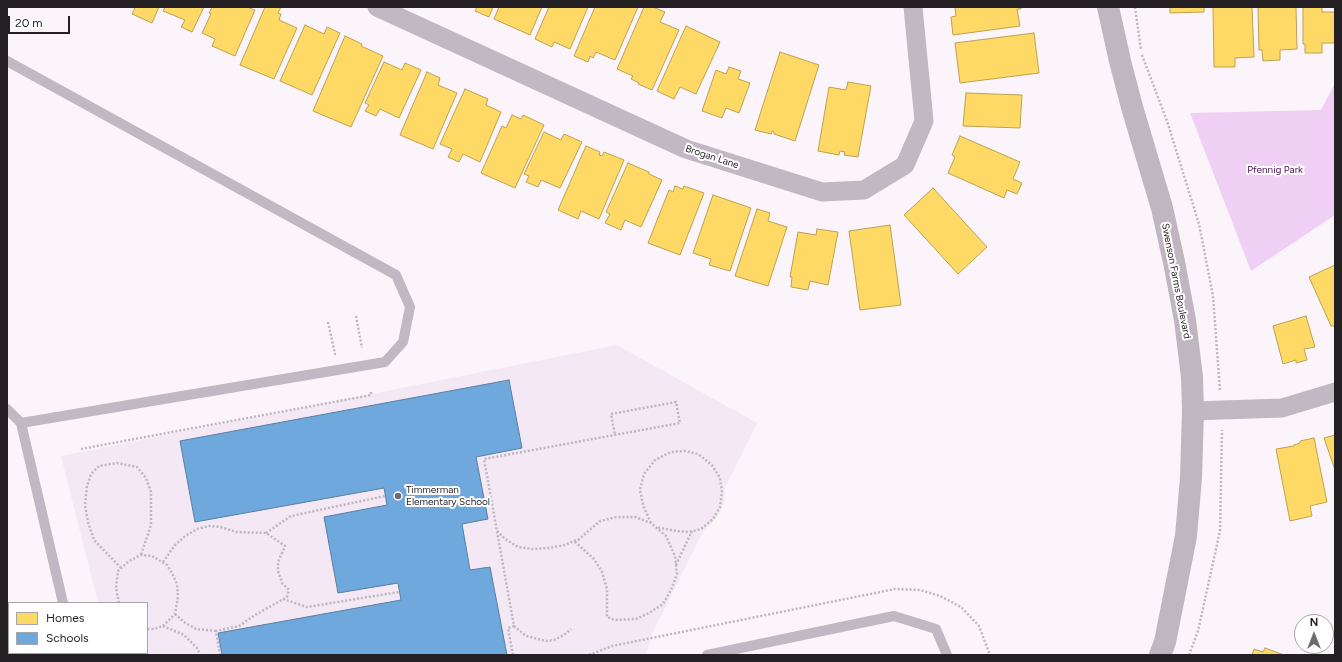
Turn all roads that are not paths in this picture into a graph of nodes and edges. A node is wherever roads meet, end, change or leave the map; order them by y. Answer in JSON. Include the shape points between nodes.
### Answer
{"nodes":[{"id":1,"x":377,"y":7,"type":"edge"},
{"id":2,"x":913,"y":7,"type":"edge"},
{"id":3,"x":1108,"y":7,"type":"edge"},
{"id":4,"x":7,"y":61,"type":"edge"},
{"id":5,"x":1335,"y":392,"type":"edge"},
{"id":6,"x":7,"y":409,"type":"edge"},
{"id":7,"x":1193,"y":411,"type":"junction"},
{"id":8,"x":21,"y":423,"type":"junction"},
{"id":9,"x":63,"y":602,"type":"edge"},
{"id":10,"x":707,"y":655,"type":"edge"},
{"id":11,"x":947,"y":655,"type":"edge"},
{"id":12,"x":1160,"y":655,"type":"edge"}],
"edges":[{"from":1,"to":2,"type":"street","name":"Brogan Lane","via":[[686,149],[822,192],[864,190],[905,165],[924,121]]},
{"from":3,"to":7,"type":"street","name":"Swenson Farms Boulevard","via":[[1174,262],[1185,320]]},
{"from":4,"to":8,"type":"lane","via":[[396,275],[410,306],[404,342],[385,362]]},
{"from":5,"to":7,"type":"street","via":[[1282,408]]},
{"from":6,"to":8,"type":"lane"},
{"from":7,"to":12,"type":"street","name":"Swenson Farms Boulevard","via":[[1186,536],[1165,642]]},
{"from":8,"to":9,"type":"lane"},
{"from":10,"to":11,"type":"lane","via":[[894,616],[936,628]]}]}
